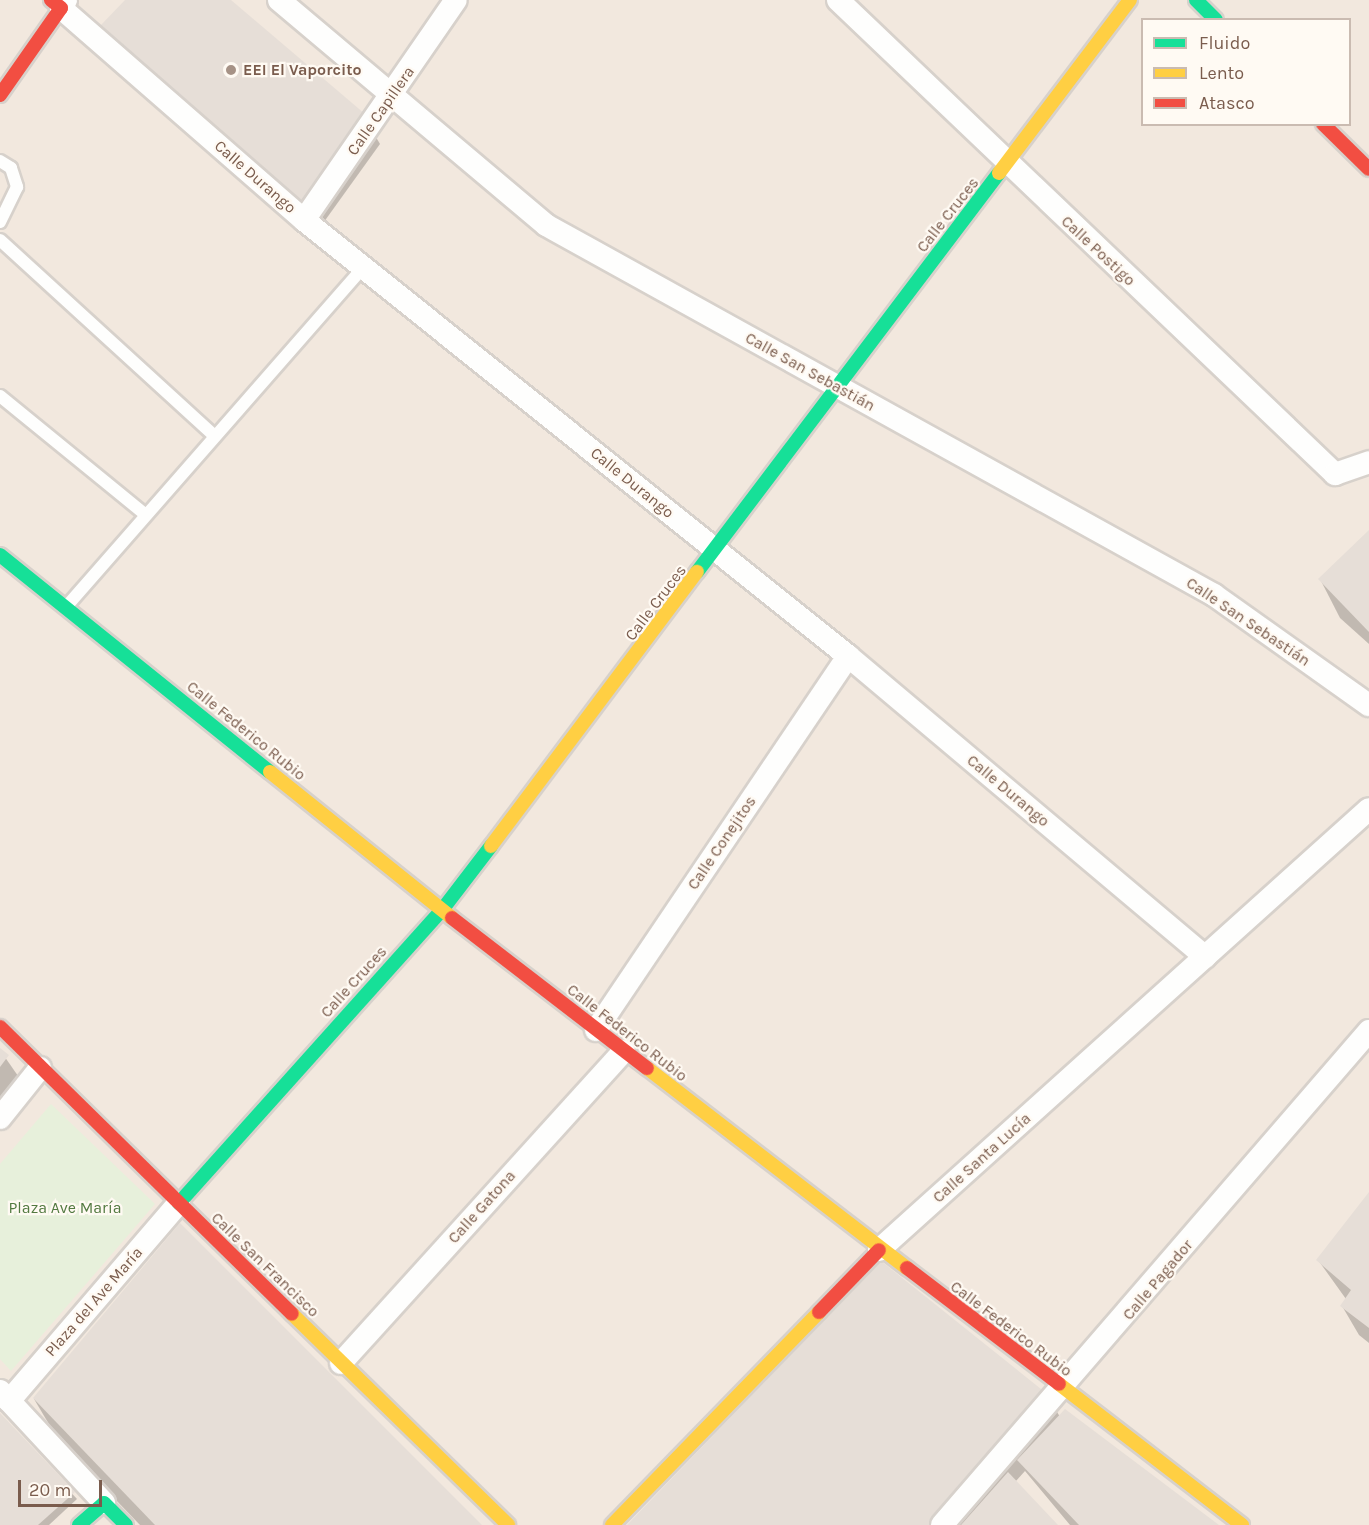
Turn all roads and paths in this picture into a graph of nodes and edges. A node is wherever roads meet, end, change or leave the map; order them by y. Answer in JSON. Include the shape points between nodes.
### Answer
{"nodes":[{"id":1,"x":279,"y":0,"type":"edge"},
{"id":2,"x":456,"y":0,"type":"edge"},
{"id":3,"x":838,"y":0,"type":"edge"},
{"id":4,"x":1130,"y":0,"type":"edge"},
{"id":5,"x":1196,"y":0,"type":"edge"},
{"id":6,"x":59,"y":3,"type":"edge"},
{"id":7,"x":1214,"y":18,"type":"edge"},
{"id":8,"x":0,"y":95,"type":"edge"},
{"id":9,"x":393,"y":96,"type":"junction"},
{"id":10,"x":1325,"y":126,"type":"edge"},
{"id":11,"x":0,"y":161,"type":"edge"},
{"id":12,"x":1007,"y":165,"type":"junction"},
{"id":13,"x":1369,"y":169,"type":"edge"},
{"id":14,"x":304,"y":220,"type":"junction"},
{"id":15,"x":0,"y":222,"type":"edge"},
{"id":16,"x":0,"y":240,"type":"edge"},
{"id":17,"x":363,"y":268,"type":"junction"},
{"id":18,"x":837,"y":386,"type":"junction"},
{"id":19,"x":0,"y":396,"type":"edge"},
{"id":20,"x":215,"y":436,"type":"junction"},
{"id":21,"x":1369,"y":462,"type":"edge"},
{"id":22,"x":146,"y":515,"type":"junction"},
{"id":23,"x":717,"y":551,"type":"junction"},
{"id":24,"x":0,"y":555,"type":"edge"},
{"id":25,"x":65,"y":608,"type":"junction"},
{"id":26,"x":848,"y":656,"type":"junction"},
{"id":27,"x":1369,"y":705,"type":"edge"},
{"id":28,"x":1369,"y":809,"type":"edge"},
{"id":29,"x":442,"y":910,"type":"junction"},
{"id":30,"x":1205,"y":957,"type":"junction"},
{"id":31,"x":0,"y":1027,"type":"edge"},
{"id":32,"x":596,"y":1030,"type":"junction"},
{"id":33,"x":1368,"y":1034,"type":"edge"},
{"id":34,"x":624,"y":1051,"type":"junction"},
{"id":35,"x":40,"y":1068,"type":"junction"},
{"id":36,"x":0,"y":1118,"type":"edge"},
{"id":37,"x":179,"y":1203,"type":"junction"},
{"id":38,"x":879,"y":1250,"type":"junction"},
{"id":39,"x":341,"y":1363,"type":"junction"},
{"id":40,"x":1064,"y":1390,"type":"junction"},
{"id":41,"x":4,"y":1396,"type":"edge"},
{"id":42,"x":104,"y":1503,"type":"junction"},
{"id":43,"x":79,"y":1525,"type":"edge"},
{"id":44,"x":126,"y":1525,"type":"edge"},
{"id":45,"x":508,"y":1525,"type":"edge"},
{"id":46,"x":612,"y":1525,"type":"edge"},
{"id":47,"x":942,"y":1525,"type":"edge"},
{"id":48,"x":1242,"y":1525,"type":"edge"}],
"edges":[{"from":1,"to":9,"type":"street","name":"Calle San Sebastián"},
{"from":2,"to":9,"type":"street","name":"Calle Capillera"},
{"from":3,"to":12,"type":"street","name":"Calle Postigo"},
{"from":4,"to":12,"type":"street","name":"Calle Cruces"},
{"from":5,"to":7,"type":"street"},
{"from":6,"to":8,"type":"street"},
{"from":6,"to":14,"type":"street","name":"Calle Durango"},
{"from":9,"to":14,"type":"street","name":"Calle Capillera"},
{"from":9,"to":18,"type":"street","name":"Calle San Sebastián","via":[[546,225]]},
{"from":10,"to":13,"type":"street"},
{"from":11,"to":15,"type":"lane","via":[[10,168],[17,187]]},
{"from":12,"to":18,"type":"street","name":"Calle Cruces"},
{"from":12,"to":21,"type":"street","name":"Calle Postigo","via":[[1335,474]]},
{"from":14,"to":17,"type":"street","name":"Calle Durango"},
{"from":16,"to":20,"type":"lane"},
{"from":17,"to":20,"type":"lane"},
{"from":17,"to":23,"type":"street","name":"Calle Durango"},
{"from":18,"to":23,"type":"street","name":"Calle Cruces"},
{"from":18,"to":27,"type":"street","name":"Calle San Sebastián","via":[[1214,596]]},
{"from":19,"to":22,"type":"lane"},
{"from":20,"to":22,"type":"lane"},
{"from":22,"to":25,"type":"lane"},
{"from":23,"to":26,"type":"street","name":"Calle Durango"},
{"from":23,"to":29,"type":"street","name":"Calle Cruces"},
{"from":24,"to":25,"type":"street","name":"Calle Federico Rubio"},
{"from":25,"to":29,"type":"street","name":"Calle Federico Rubio"},
{"from":26,"to":30,"type":"street","name":"Calle Durango"},
{"from":26,"to":32,"type":"street","name":"Calle Conejitos"},
{"from":28,"to":30,"type":"street","name":"Calle Santa Lucía"},
{"from":29,"to":32,"type":"street","name":"Calle Federico Rubio"},
{"from":29,"to":37,"type":"street","name":"Calle Cruces"},
{"from":30,"to":38,"type":"street","name":"Calle Santa Lucía"},
{"from":31,"to":35,"type":"street","name":"Calle San Francisco"},
{"from":32,"to":34,"type":"street","name":"Calle Federico Rubio"},
{"from":33,"to":40,"type":"street","name":"Calle Pagador"},
{"from":34,"to":38,"type":"street","name":"Calle Federico Rubio"},
{"from":34,"to":39,"type":"street","name":"Calle Gatona"},
{"from":35,"to":36,"type":"street"},
{"from":35,"to":37,"type":"street","name":"Calle San Francisco"},
{"from":37,"to":39,"type":"street","name":"Calle San Francisco"},
{"from":37,"to":41,"type":"street","name":"Plaza del Ave María"},
{"from":38,"to":40,"type":"street","name":"Calle Federico Rubio"},
{"from":38,"to":46,"type":"street","name":"Calle Santa Lucía"},
{"from":39,"to":45,"type":"street","name":"Calle San Francisco"},
{"from":40,"to":47,"type":"street","name":"Calle Pagador"},
{"from":40,"to":48,"type":"street","name":"Calle Federico Rubio"},
{"from":41,"to":42,"type":"street"},
{"from":42,"to":43,"type":"street"},
{"from":42,"to":44,"type":"street"}]}
